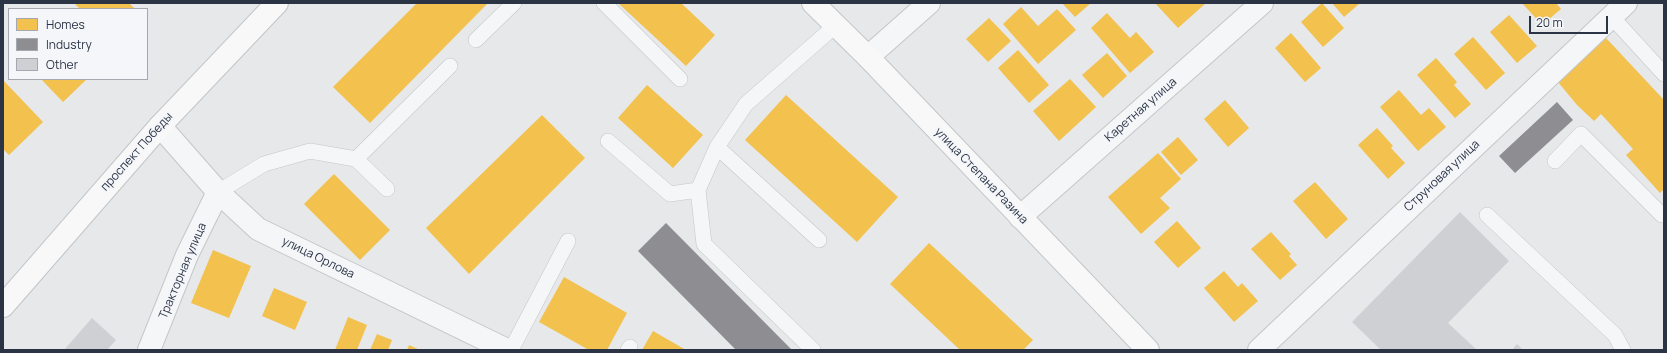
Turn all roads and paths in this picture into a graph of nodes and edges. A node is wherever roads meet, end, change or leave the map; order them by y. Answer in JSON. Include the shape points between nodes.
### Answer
{"nodes":[{"id":1,"x":276,"y":3,"type":"edge"},
{"id":2,"x":514,"y":3,"type":"edge"},
{"id":3,"x":604,"y":3,"type":"edge"},
{"id":4,"x":813,"y":3,"type":"edge"},
{"id":5,"x":929,"y":3,"type":"edge"},
{"id":6,"x":1262,"y":3,"type":"edge"},
{"id":7,"x":1619,"y":9,"type":"edge"},
{"id":8,"x":835,"y":26,"type":"junction"},
{"id":9,"x":476,"y":40,"type":"dead end"},
{"id":10,"x":868,"y":57,"type":"junction"},
{"id":11,"x":450,"y":66,"type":"dead end"},
{"id":12,"x":1664,"y":74,"type":"edge"},
{"id":13,"x":680,"y":79,"type":"dead end"},
{"id":14,"x":160,"y":126,"type":"junction"},
{"id":15,"x":608,"y":141,"type":"dead end"},
{"id":16,"x":717,"y":146,"type":"junction"},
{"id":17,"x":356,"y":159,"type":"junction"},
{"id":18,"x":1555,"y":161,"type":"dead end"},
{"id":19,"x":387,"y":188,"type":"dead end"},
{"id":20,"x":698,"y":190,"type":"junction"},
{"id":21,"x":218,"y":192,"type":"junction"},
{"id":22,"x":1664,"y":213,"type":"edge"},
{"id":23,"x":1487,"y":215,"type":"dead end"},
{"id":24,"x":1020,"y":217,"type":"junction"},
{"id":25,"x":819,"y":240,"type":"dead end"},
{"id":26,"x":568,"y":241,"type":"dead end"},
{"id":27,"x":3,"y":306,"type":"edge"},
{"id":28,"x":149,"y":350,"type":"edge"},
{"id":29,"x":507,"y":350,"type":"edge"},
{"id":30,"x":511,"y":350,"type":"edge"},
{"id":31,"x":813,"y":350,"type":"edge"},
{"id":32,"x":1148,"y":350,"type":"edge"},
{"id":33,"x":1259,"y":350,"type":"edge"},
{"id":34,"x":1623,"y":350,"type":"edge"}],
"edges":[{"from":1,"to":14,"type":"main road","name":"проспект Победы"},
{"from":2,"to":9,"type":"lane"},
{"from":3,"to":13,"type":"lane"},
{"from":4,"to":8,"type":"main road","name":"улица Степана Разина"},
{"from":5,"to":10,"type":"street"},
{"from":6,"to":24,"type":"street","name":"Каретная улица"},
{"from":7,"to":12,"type":"lane"},
{"from":7,"to":33,"type":"street","name":"Струновая улица"},
{"from":8,"to":10,"type":"main road","name":"улица Степана Разина"},
{"from":8,"to":16,"type":"lane","via":[[746,104]]},
{"from":10,"to":24,"type":"main road","name":"улица Степана Разина"},
{"from":11,"to":17,"type":"lane"},
{"from":14,"to":21,"type":"street","name":"улица Орлова"},
{"from":14,"to":27,"type":"main road","name":"проспект Победы"},
{"from":15,"to":20,"type":"lane","via":[[670,194]]},
{"from":16,"to":20,"type":"lane"},
{"from":16,"to":25,"type":"lane"},
{"from":17,"to":19,"type":"lane"},
{"from":17,"to":21,"type":"lane","via":[[310,151],[264,164]]},
{"from":18,"to":22,"type":"lane","via":[[1581,134],[1662,215]]},
{"from":20,"to":31,"type":"lane","via":[[704,244]]},
{"from":21,"to":28,"type":"street","name":"Тракторная улица","via":[[187,254]]},
{"from":21,"to":29,"type":"street","name":"улица Орлова","via":[[258,229]]},
{"from":23,"to":34,"type":"lane","via":[[1615,335]]},
{"from":24,"to":32,"type":"main road","name":"улица Степана Разина"},
{"from":26,"to":30,"type":"lane"}]}
